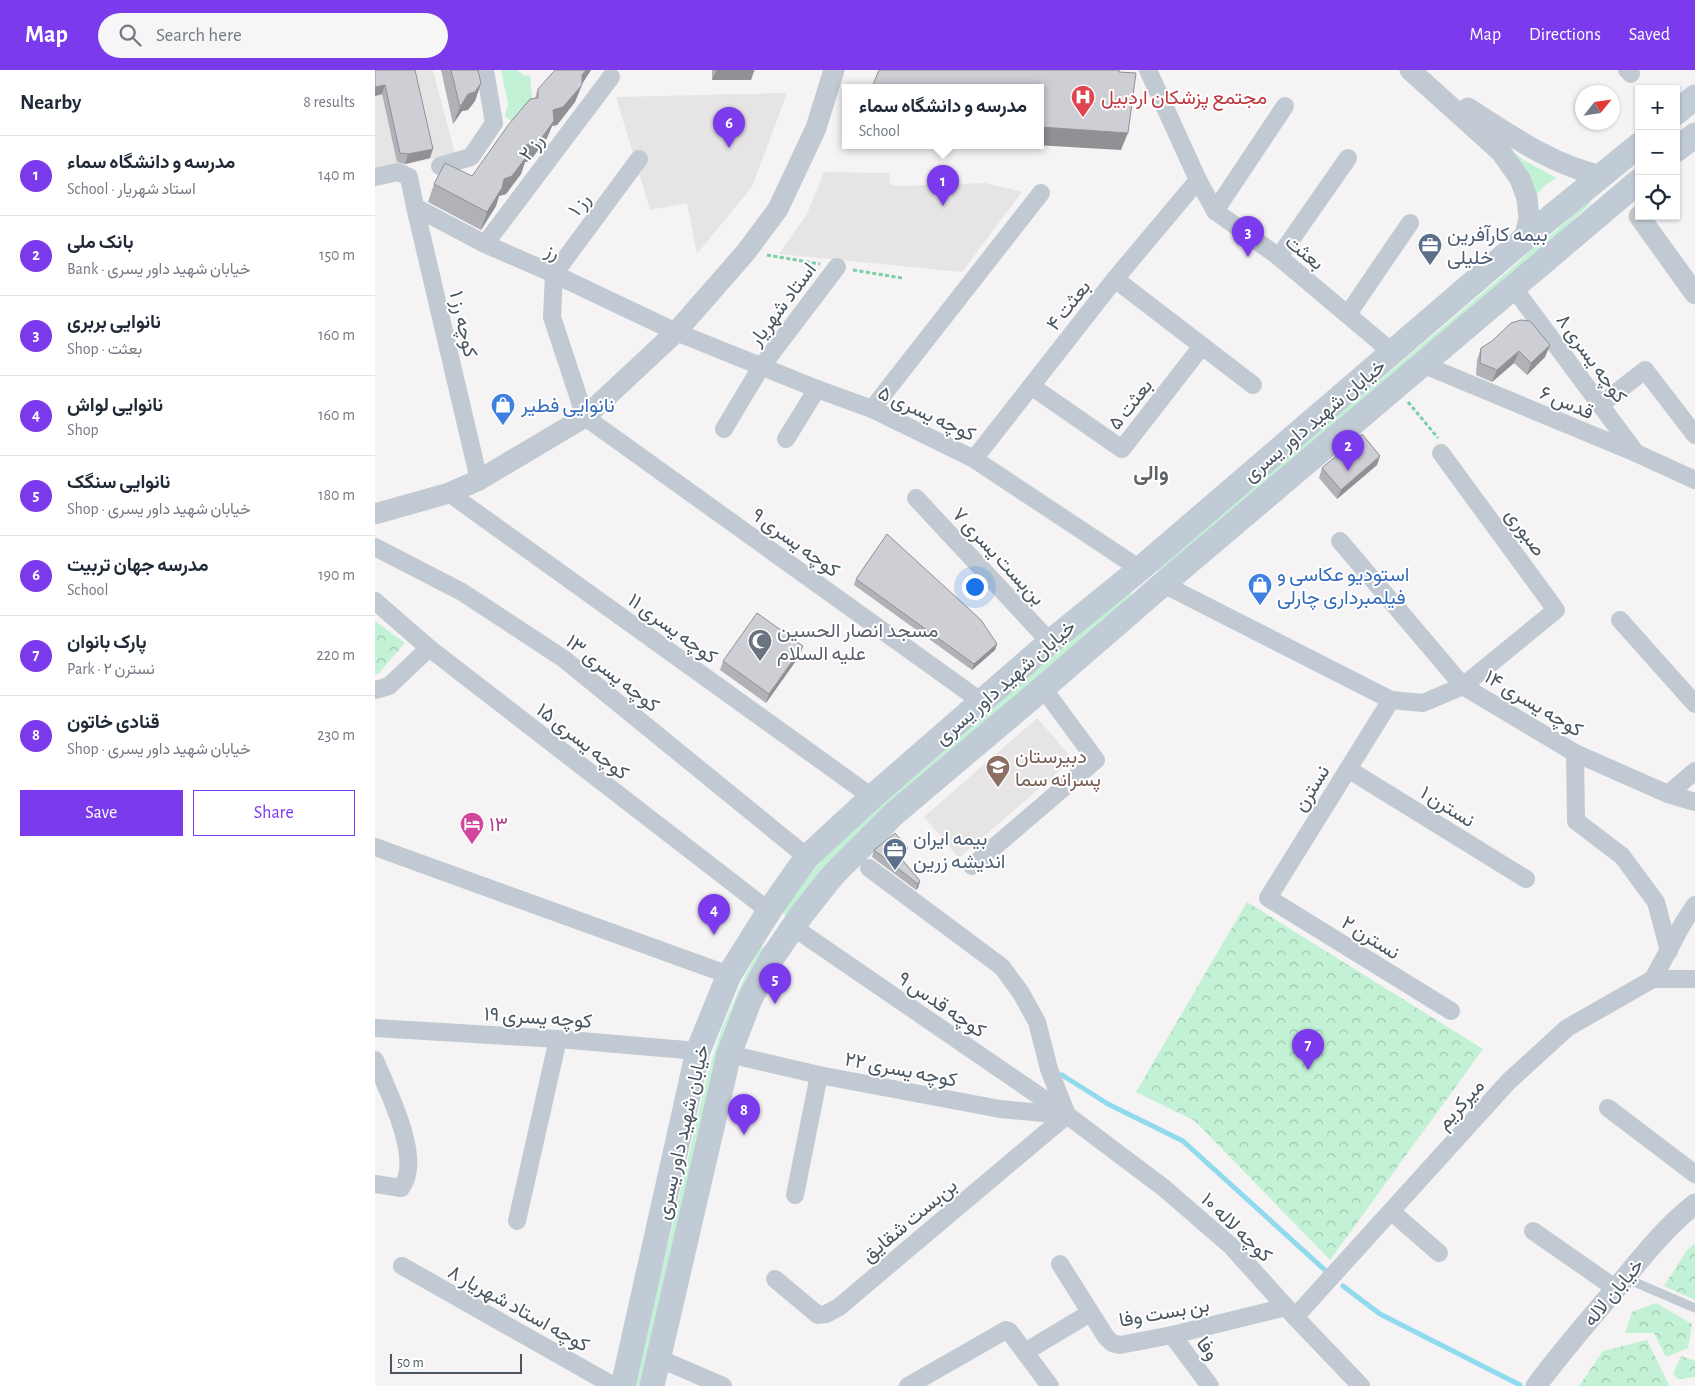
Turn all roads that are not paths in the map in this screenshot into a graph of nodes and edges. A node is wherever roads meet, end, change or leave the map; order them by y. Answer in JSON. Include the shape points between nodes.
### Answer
{"nodes":[{"id":1,"x":485,"y":70,"type":"edge"},
{"id":2,"x":834,"y":70,"type":"edge"},
{"id":3,"x":1148,"y":70,"type":"edge"},
{"id":4,"x":1414,"y":74,"type":"edge"},
{"id":5,"x":611,"y":77,"type":"dead end"},
{"id":6,"x":1695,"y":97,"type":"edge"},
{"id":7,"x":1285,"y":106,"type":"dead end"},
{"id":8,"x":1680,"y":110,"type":"edge"},
{"id":9,"x":1695,"y":135,"type":"edge"},
{"id":10,"x":1635,"y":147,"type":"edge"},
{"id":11,"x":1680,"y":147,"type":"edge"},
{"id":12,"x":1348,"y":158,"type":"dead end"},
{"id":13,"x":639,"y":159,"type":"dead end"},
{"id":14,"x":440,"y":166,"type":"dead end"},
{"id":15,"x":1602,"y":176,"type":"junction"},
{"id":16,"x":375,"y":177,"type":"edge"},
{"id":17,"x":1198,"y":180,"type":"junction"},
{"id":18,"x":1631,"y":187,"type":"edge"},
{"id":19,"x":1041,"y":193,"type":"dead end"},
{"id":20,"x":1635,"y":202,"type":"edge"},
{"id":21,"x":415,"y":207,"type":"junction"},
{"id":22,"x":1215,"y":211,"type":"junction"},
{"id":23,"x":1642,"y":220,"type":"edge"},
{"id":24,"x":1410,"y":223,"type":"dead end"},
{"id":25,"x":1524,"y":239,"type":"junction"},
{"id":26,"x":485,"y":244,"type":"junction"},
{"id":27,"x":1279,"y":257,"type":"junction"},
{"id":28,"x":837,"y":267,"type":"dead end"},
{"id":29,"x":554,"y":274,"type":"junction"},
{"id":30,"x":1115,"y":279,"type":"junction"},
{"id":31,"x":1513,"y":287,"type":"junction"},
{"id":32,"x":1695,"y":294,"type":"edge"},
{"id":33,"x":1347,"y":314,"type":"junction"},
{"id":34,"x":676,"y":332,"type":"junction"},
{"id":35,"x":1202,"y":346,"type":"junction"},
{"id":36,"x":1393,"y":353,"type":"junction"},
{"id":37,"x":1422,"y":364,"type":"junction"},
{"id":38,"x":761,"y":367,"type":"junction"},
{"id":39,"x":1253,"y":385,"type":"dead end"},
{"id":40,"x":1031,"y":386,"type":"junction"},
{"id":41,"x":817,"y":389,"type":"junction"},
{"id":42,"x":1600,"y":405,"type":"junction"},
{"id":43,"x":872,"y":409,"type":"junction"},
{"id":44,"x":585,"y":417,"type":"junction"},
{"id":45,"x":724,"y":429,"type":"dead end"},
{"id":46,"x":1695,"y":435,"type":"edge"},
{"id":47,"x":786,"y":439,"type":"dead end"},
{"id":48,"x":1441,"y":453,"type":"road end"},
{"id":49,"x":1636,"y":453,"type":"junction"},
{"id":50,"x":974,"y":459,"type":"junction"},
{"id":51,"x":1691,"y":473,"type":"edge"},
{"id":52,"x":479,"y":480,"type":"junction"},
{"id":53,"x":449,"y":493,"type":"junction"},
{"id":54,"x":916,"y":498,"type":"dead end"},
{"id":55,"x":375,"y":514,"type":"edge"},
{"id":56,"x":1340,"y":541,"type":"dead end"},
{"id":57,"x":375,"y":547,"type":"edge"},
{"id":58,"x":1140,"y":569,"type":"junction"},
{"id":59,"x":1163,"y":584,"type":"junction"},
{"id":60,"x":375,"y":601,"type":"edge"},
{"id":61,"x":1620,"y":620,"type":"dead end"},
{"id":62,"x":1050,"y":642,"type":"junction"},
{"id":63,"x":429,"y":648,"type":"junction"},
{"id":64,"x":1463,"y":686,"type":"junction"},
{"id":65,"x":1043,"y":688,"type":"junction"},
{"id":66,"x":375,"y":690,"type":"edge"},
{"id":67,"x":1391,"y":700,"type":"junction"},
{"id":68,"x":982,"y":702,"type":"junction"},
{"id":69,"x":1695,"y":704,"type":"edge"},
{"id":70,"x":1575,"y":753,"type":"junction"},
{"id":71,"x":1348,"y":769,"type":"junction"},
{"id":72,"x":1695,"y":772,"type":"edge"},
{"id":73,"x":1668,"y":794,"type":"junction"},
{"id":74,"x":872,"y":797,"type":"junction"},
{"id":75,"x":1695,"y":802,"type":"edge"},
{"id":76,"x":375,"y":847,"type":"edge"},
{"id":77,"x":807,"y":857,"type":"junction"},
{"id":78,"x":972,"y":866,"type":"dead end"},
{"id":79,"x":869,"y":868,"type":"dead end"},
{"id":80,"x":1526,"y":879,"type":"dead end"},
{"id":81,"x":1268,"y":898,"type":"joint"},
{"id":82,"x":1695,"y":904,"type":"edge"},
{"id":83,"x":769,"y":911,"type":"junction"},
{"id":84,"x":793,"y":927,"type":"junction"},
{"id":85,"x":1669,"y":951,"type":"junction"},
{"id":86,"x":729,"y":976,"type":"junction"},
{"id":87,"x":1653,"y":979,"type":"junction"},
{"id":88,"x":1695,"y":979,"type":"edge"},
{"id":89,"x":1451,"y":1011,"type":"dead end"},
{"id":90,"x":375,"y":1028,"type":"edge"},
{"id":91,"x":558,"y":1038,"type":"junction"},
{"id":92,"x":698,"y":1051,"type":"junction"},
{"id":93,"x":729,"y":1054,"type":"junction"},
{"id":94,"x":375,"y":1060,"type":"edge"},
{"id":95,"x":819,"y":1075,"type":"junction"},
{"id":96,"x":1608,"y":1108,"type":"dead end"},
{"id":97,"x":1067,"y":1116,"type":"junction"},
{"id":98,"x":1695,"y":1174,"type":"edge"},
{"id":99,"x":375,"y":1184,"type":"edge"},
{"id":100,"x":795,"y":1195,"type":"dead end"},
{"id":101,"x":1695,"y":1204,"type":"edge"},
{"id":102,"x":1392,"y":1212,"type":"junction"},
{"id":103,"x":517,"y":1221,"type":"dead end"},
{"id":104,"x":1533,"y":1231,"type":"dead end"},
{"id":105,"x":1439,"y":1253,"type":"dead end"},
{"id":106,"x":1061,"y":1264,"type":"dead end"},
{"id":107,"x":402,"y":1266,"type":"dead end"},
{"id":108,"x":775,"y":1279,"type":"dead end"},
{"id":109,"x":1620,"y":1283,"type":"junction"},
{"id":110,"x":1695,"y":1308,"type":"edge"},
{"id":111,"x":1290,"y":1312,"type":"junction"},
{"id":112,"x":1090,"y":1313,"type":"junction"},
{"id":113,"x":1172,"y":1335,"type":"junction"},
{"id":114,"x":1025,"y":1352,"type":"junction"},
{"id":115,"x":658,"y":1358,"type":"junction"},
{"id":116,"x":615,"y":1386,"type":"edge"},
{"id":117,"x":623,"y":1386,"type":"edge"},
{"id":118,"x":651,"y":1386,"type":"edge"},
{"id":119,"x":723,"y":1386,"type":"edge"},
{"id":120,"x":908,"y":1386,"type":"edge"},
{"id":121,"x":1050,"y":1386,"type":"edge"},
{"id":122,"x":1210,"y":1386,"type":"edge"},
{"id":123,"x":1361,"y":1386,"type":"edge"},
{"id":124,"x":1536,"y":1386,"type":"edge"}],
"edges":[{"from":1,"to":14,"type":"street","via":[[494,123],[471,157]]},
{"from":2,"to":34,"type":"street","via":[[816,128],[778,209],[746,252]]},
{"from":3,"to":17,"type":"street","name":"بعثت"},
{"from":4,"to":15,"type":"street","via":[[1522,143],[1579,171]]},
{"from":4,"to":25,"type":"street","via":[[1501,152],[1520,179],[1527,198],[1529,219]]},
{"from":5,"to":26,"type":"street","name":"رز ۲"},
{"from":6,"to":8,"type":"main road"},
{"from":7,"to":22,"type":"street"},
{"from":9,"to":11,"type":"main road"},
{"from":10,"to":15,"type":"main road","name":"خیابان شهید داور یسری"},
{"from":12,"to":27,"type":"street"},
{"from":13,"to":29,"type":"street","name":"رز ۱"},
{"from":15,"to":18,"type":"main road"},
{"from":15,"to":25,"type":"main road","name":"خیابان شهید داور یسری"},
{"from":16,"to":21,"type":"street","name":"کوچه رز ۱","via":[[398,172],[409,177]]},
{"from":17,"to":22,"type":"street","name":"بعثت"},
{"from":17,"to":30,"type":"street","name":"بعثت ۴"},
{"from":18,"to":20,"type":"street"},
{"from":18,"to":31,"type":"main road","name":"خیابان شهید داور یسری"},
{"from":19,"to":43,"type":"street"},
{"from":21,"to":26,"type":"street","name":"رز"},
{"from":21,"to":52,"type":"street","name":"کوچه رز ۱"},
{"from":22,"to":27,"type":"street","name":"بعثت"},
{"from":23,"to":32,"type":"street"},
{"from":24,"to":33,"type":"street"},
{"from":25,"to":36,"type":"main road","name":"خیابان شهید داور یسری"},
{"from":26,"to":29,"type":"street","name":"رز"},
{"from":27,"to":33,"type":"street","name":"بعثت"},
{"from":28,"to":38,"type":"street","name":"استاد شهریار"},
{"from":29,"to":34,"type":"street","name":"رز"},
{"from":29,"to":44,"type":"street","via":[[551,317]]},
{"from":30,"to":35,"type":"street"},
{"from":30,"to":40,"type":"street","name":"بعثت ۴"},
{"from":31,"to":37,"type":"main road","name":"خیابان شهید داور یسری"},
{"from":31,"to":42,"type":"street","name":"کوچه یسری ۸"},
{"from":33,"to":36,"type":"street","name":"بعثت"},
{"from":34,"to":38,"type":"street","name":"کوچه یسری ۵"},
{"from":34,"to":44,"type":"street"},
{"from":35,"to":39,"type":"street"},
{"from":35,"to":40,"type":"street","name":"بعثت ۵","via":[[1122,450]]},
{"from":36,"to":58,"type":"main road","name":"خیابان شهید داور یسری"},
{"from":37,"to":49,"type":"street","name":"قدس ۶"},
{"from":37,"to":59,"type":"main road","name":"خیابان شهید داور یسری"},
{"from":38,"to":41,"type":"street","name":"کوچه یسری ۵"},
{"from":38,"to":45,"type":"street","name":"استاد شهریار"},
{"from":40,"to":50,"type":"street","name":"بعثت ۴"},
{"from":41,"to":43,"type":"street","name":"کوچه یسری ۵"},
{"from":41,"to":47,"type":"street"},
{"from":42,"to":46,"type":"street","via":[[1645,370]]},
{"from":42,"to":49,"type":"street","name":"کوچه یسری ۸"},
{"from":43,"to":50,"type":"street","name":"کوچه یسری ۵"},
{"from":44,"to":52,"type":"street"},
{"from":44,"to":68,"type":"street","name":"کوچه یسری ۹"},
{"from":48,"to":64,"type":"street","name":"صبوری","via":[[1556,610]]},
{"from":49,"to":51,"type":"street","name":"قدس ۶"},
{"from":50,"to":58,"type":"street","name":"کوچه یسری ۵"},
{"from":52,"to":53,"type":"street"},
{"from":53,"to":55,"type":"street"},
{"from":53,"to":74,"type":"street","name":"کوچه یسری ۱۱"},
{"from":54,"to":62,"type":"street","name":"بن‌بست یسری ۷"},
{"from":56,"to":64,"type":"street"},
{"from":57,"to":77,"type":"street","name":"کوچه یسری ۱۳","via":[[462,592],[563,659]]},
{"from":58,"to":59,"type":"main road"},
{"from":58,"to":62,"type":"main road","name":"خیابان شهید داور یسری"},
{"from":59,"to":65,"type":"main road","name":"خیابان شهید داور یسری"},
{"from":59,"to":67,"type":"street","name":"کوچه یسری ۱۴"},
{"from":60,"to":63,"type":"street","name":"کوچه یسری ۱۵"},
{"from":61,"to":69,"type":"street"},
{"from":62,"to":68,"type":"main road","name":"خیابان شهید داور یسری"},
{"from":63,"to":66,"type":"street","via":[[389,686]]},
{"from":63,"to":83,"type":"street","name":"کوچه یسری ۱۵"},
{"from":64,"to":67,"type":"street","name":"کوچه یسری ۱۴","via":[[1423,703]]},
{"from":64,"to":70,"type":"street","name":"کوچه یسری ۱۴"},
{"from":65,"to":78,"type":"street","via":[[1096,760]]},
{"from":65,"to":84,"type":"main road","name":"خیابان شهید داور یسری","via":[[888,820],[833,875]]},
{"from":67,"to":71,"type":"street","name":"نسترن"},
{"from":68,"to":74,"type":"main road","name":"خیابان شهید داور یسری"},
{"from":70,"to":73,"type":"street","name":"کوچه یسری ۱۴"},
{"from":70,"to":85,"type":"street","via":[[1576,821],[1622,856],[1656,902]]},
{"from":71,"to":80,"type":"street","name":"نسترن ۱"},
{"from":71,"to":81,"type":"street","name":"نسترن"},
{"from":72,"to":73,"type":"street"},
{"from":73,"to":75,"type":"street","name":"کوچه یسری ۱۴"},
{"from":74,"to":77,"type":"main road","name":"خیابان شهید داور یسری"},
{"from":76,"to":86,"type":"street"},
{"from":77,"to":83,"type":"main road","name":"خیابان شهید داور یسری"},
{"from":79,"to":97,"type":"street","via":[[1002,967],[1021,992],[1037,1022],[1049,1069]]},
{"from":81,"to":89,"type":"street","name":"نسترن ۲"},
{"from":82,"to":85,"type":"street"},
{"from":83,"to":84,"type":"main road"},
{"from":83,"to":86,"type":"main road","name":"خیابان شهید داور یسری"},
{"from":84,"to":93,"type":"main road","name":"خیابان شهید داور یسری","via":[[750,999]]},
{"from":84,"to":97,"type":"street","name":"کوچه قدس ۹"},
{"from":85,"to":87,"type":"street"},
{"from":86,"to":92,"type":"main road","name":"خیابان شهید داور یسری"},
{"from":87,"to":88,"type":"street","name":"میرکریم"},
{"from":87,"to":102,"type":"street","name":"میرکریم","via":[[1567,1028],[1508,1082]]},
{"from":90,"to":91,"type":"street","name":"کوچه یسری ۱۹"},
{"from":91,"to":92,"type":"street","name":"کوچه یسری ۱۹"},
{"from":91,"to":103,"type":"street"},
{"from":92,"to":117,"type":"main road","name":"خیابان شهید داور یسری"},
{"from":93,"to":95,"type":"street","name":"کوچه یسری ۲۲"},
{"from":93,"to":115,"type":"main road","name":"خیابان شهید داور یسری"},
{"from":94,"to":99,"type":"street","via":[[406,1137],[409,1156],[407,1180],[401,1188]]},
{"from":95,"to":97,"type":"street","name":"کوچه یسری ۲۲","via":[[1000,1109]]},
{"from":95,"to":100,"type":"street"},
{"from":96,"to":98,"type":"street"},
{"from":97,"to":108,"type":"street","name":"بن‌بست شقایق","via":[[833,1311],[818,1315]]},
{"from":97,"to":111,"type":"street","name":"کوچه لاله ۱۰","via":[[1164,1188],[1223,1240]]},
{"from":101,"to":109,"type":"street","name":"خیابان لاله","via":[[1680,1216]]},
{"from":102,"to":105,"type":"street"},
{"from":102,"to":111,"type":"street","name":"میرکریم"},
{"from":104,"to":109,"type":"street"},
{"from":106,"to":112,"type":"street","name":"بن بست وفا"},
{"from":107,"to":116,"type":"street","name":"کوچه استاد شهریار ۸"},
{"from":109,"to":110,"type":"lane"},
{"from":109,"to":124,"type":"street","name":"خیابان لاله"},
{"from":111,"to":113,"type":"street","name":"بن بست وفا"},
{"from":111,"to":123,"type":"street","name":"کوچه لاله ۱۰"},
{"from":112,"to":113,"type":"street","name":"بن بست وفا","via":[[1106,1337],[1120,1345]]},
{"from":112,"to":114,"type":"street"},
{"from":113,"to":122,"type":"street","name":"وفا"},
{"from":114,"to":120,"type":"street","via":[[1006,1330]]},
{"from":114,"to":121,"type":"street"},
{"from":115,"to":118,"type":"main road","name":"خیابان شهید داور یسری"},
{"from":115,"to":119,"type":"street"}]}
